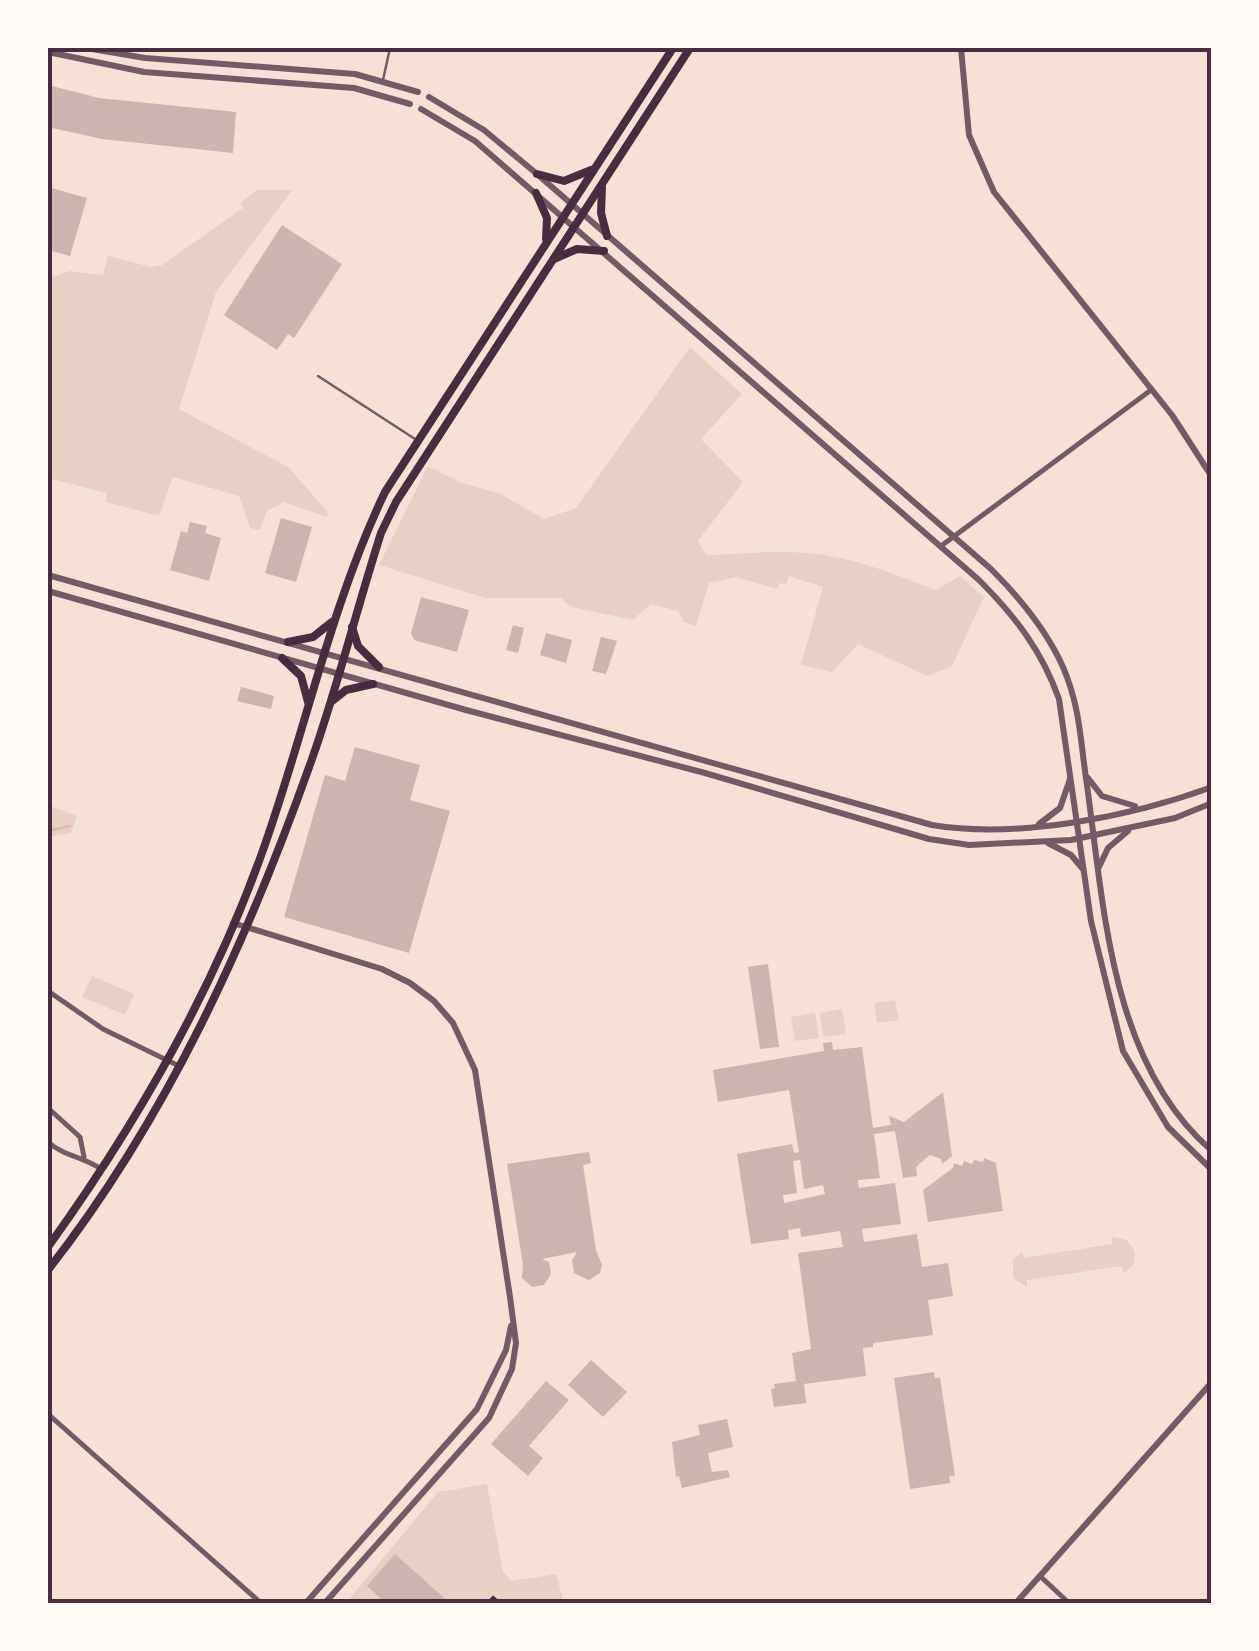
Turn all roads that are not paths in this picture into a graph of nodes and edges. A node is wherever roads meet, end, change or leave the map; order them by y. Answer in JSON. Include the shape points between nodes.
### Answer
{"nodes":[{"id":1,"x":86,"y":48,"type":"edge"},
{"id":2,"x":390,"y":48,"type":"edge"},
{"id":3,"x":673,"y":48,"type":"edge"},
{"id":4,"x":690,"y":48,"type":"edge"},
{"id":5,"x":961,"y":48,"type":"edge"},
{"id":6,"x":48,"y":52,"type":"edge"},
{"id":7,"x":212,"y":63,"type":"junction"},
{"id":8,"x":210,"y":78,"type":"junction"},
{"id":9,"x":383,"y":80,"type":"junction"},
{"id":10,"x":378,"y":92,"type":"junction"},
{"id":11,"x":418,"y":92,"type":"dead end"},
{"id":12,"x":429,"y":98,"type":"dead end"},
{"id":13,"x":410,"y":104,"type":"dead end"},
{"id":14,"x":421,"y":109,"type":"dead end"},
{"id":15,"x":595,"y":168,"type":"junction"},
{"id":16,"x":537,"y":174,"type":"junction"},
{"id":17,"x":604,"y":179,"type":"junction"},
{"id":18,"x":536,"y":193,"type":"junction"},
{"id":19,"x":572,"y":204,"type":"junction"},
{"id":20,"x":582,"y":213,"type":"junction"},
{"id":21,"x":564,"y":217,"type":"junction"},
{"id":22,"x":573,"y":226,"type":"junction"},
{"id":23,"x":607,"y":236,"type":"junction"},
{"id":24,"x":545,"y":243,"type":"junction"},
{"id":25,"x":604,"y":250,"type":"junction"},
{"id":26,"x":550,"y":261,"type":"junction"},
{"id":27,"x":318,"y":376,"type":"dead end"},
{"id":28,"x":1151,"y":390,"type":"junction"},
{"id":29,"x":416,"y":440,"type":"junction"},
{"id":30,"x":428,"y":448,"type":"junction"},
{"id":31,"x":1211,"y":476,"type":"edge"},
{"id":32,"x":952,"y":537,"type":"junction"},
{"id":33,"x":941,"y":546,"type":"junction"},
{"id":34,"x":48,"y":575,"type":"edge"},
{"id":35,"x":48,"y":590,"type":"edge"},
{"id":36,"x":1029,"y":610,"type":"junction"},
{"id":37,"x":334,"y":618,"type":"junction"},
{"id":38,"x":1016,"y":619,"type":"junction"},
{"id":39,"x":352,"y":624,"type":"junction"},
{"id":40,"x":288,"y":642,"type":"junction"},
{"id":41,"x":324,"y":652,"type":"junction"},
{"id":42,"x":342,"y":657,"type":"junction"},
{"id":43,"x":282,"y":658,"type":"junction"},
{"id":44,"x":378,"y":667,"type":"junction"},
{"id":45,"x":320,"y":669,"type":"junction"},
{"id":46,"x":337,"y":674,"type":"junction"},
{"id":47,"x":373,"y":684,"type":"junction"},
{"id":48,"x":329,"y":704,"type":"junction"},
{"id":49,"x":309,"y":706,"type":"junction"},
{"id":50,"x":1085,"y":772,"type":"junction"},
{"id":51,"x":1071,"y":776,"type":"junction"},
{"id":52,"x":1212,"y":788,"type":"edge"},
{"id":53,"x":840,"y":799,"type":"junction"},
{"id":54,"x":1212,"y":803,"type":"edge"},
{"id":55,"x":1141,"y":806,"type":"junction"},
{"id":56,"x":836,"y":813,"type":"junction"},
{"id":57,"x":1092,"y":818,"type":"junction"},
{"id":58,"x":1078,"y":820,"type":"junction"},
{"id":59,"x":1038,"y":825,"type":"junction"},
{"id":60,"x":1132,"y":828,"type":"junction"},
{"id":61,"x":1094,"y":836,"type":"junction"},
{"id":62,"x":1080,"y":838,"type":"junction"},
{"id":63,"x":1047,"y":842,"type":"junction"},
{"id":64,"x":1099,"y":868,"type":"junction"},
{"id":65,"x":1085,"y":870,"type":"junction"},
{"id":66,"x":233,"y":922,"type":"junction"},
{"id":67,"x":246,"y":927,"type":"junction"},
{"id":68,"x":48,"y":991,"type":"edge"},
{"id":69,"x":166,"y":1060,"type":"junction"},
{"id":70,"x":179,"y":1066,"type":"junction"},
{"id":71,"x":48,"y":1108,"type":"edge"},
{"id":72,"x":48,"y":1142,"type":"edge"},
{"id":73,"x":1212,"y":1151,"type":"edge"},
{"id":74,"x":84,"y":1157,"type":"junction"},
{"id":75,"x":101,"y":1169,"type":"junction"},
{"id":76,"x":1212,"y":1170,"type":"edge"},
{"id":77,"x":48,"y":1247,"type":"edge"},
{"id":78,"x":48,"y":1270,"type":"edge"},
{"id":79,"x":512,"y":1320,"type":"junction"},
{"id":80,"x":1212,"y":1382,"type":"edge"},
{"id":81,"x":48,"y":1414,"type":"edge"},
{"id":82,"x":1040,"y":1576,"type":"junction"},
{"id":83,"x":262,"y":1604,"type":"edge"},
{"id":84,"x":305,"y":1604,"type":"edge"},
{"id":85,"x":324,"y":1604,"type":"edge"},
{"id":86,"x":1015,"y":1604,"type":"edge"},
{"id":87,"x":1070,"y":1604,"type":"edge"}],
"edges":[{"from":1,"to":7,"type":"street"},
{"from":2,"to":9,"type":"lane"},
{"from":3,"to":15,"type":"main road"},
{"from":4,"to":17,"type":"main road"},
{"from":5,"to":28,"type":"street","via":[[969,135],[994,192]]},
{"from":6,"to":8,"type":"street"},
{"from":7,"to":8,"type":"street"},
{"from":7,"to":9,"type":"street"},
{"from":8,"to":10,"type":"street"},
{"from":9,"to":10,"type":"street"},
{"from":9,"to":11,"type":"street"},
{"from":10,"to":13,"type":"street"},
{"from":12,"to":16,"type":"street","via":[[484,130]]},
{"from":14,"to":18,"type":"street","via":[[475,141]]},
{"from":15,"to":16,"type":"main road","via":[[564,181]]},
{"from":15,"to":19,"type":"main road"},
{"from":16,"to":19,"type":"street"},
{"from":17,"to":20,"type":"main road"},
{"from":17,"to":23,"type":"main road","via":[[600,209]]},
{"from":18,"to":21,"type":"street"},
{"from":18,"to":24,"type":"main road","via":[[548,223]]},
{"from":19,"to":20,"type":"street"},
{"from":19,"to":21,"type":"main road"},
{"from":20,"to":22,"type":"main road"},
{"from":20,"to":23,"type":"street"},
{"from":21,"to":22,"type":"street"},
{"from":21,"to":24,"type":"main road"},
{"from":22,"to":25,"type":"street"},
{"from":22,"to":26,"type":"main road"},
{"from":23,"to":32,"type":"street"},
{"from":24,"to":29,"type":"main road"},
{"from":25,"to":26,"type":"main road","via":[[577,248]]},
{"from":25,"to":33,"type":"street"},
{"from":26,"to":30,"type":"main road"},
{"from":27,"to":29,"type":"lane"},
{"from":28,"to":31,"type":"street"},
{"from":28,"to":32,"type":"street"},
{"from":29,"to":30,"type":"lane"},
{"from":29,"to":37,"type":"main road","via":[[370,524]]},
{"from":30,"to":39,"type":"main road","via":[[382,533]]},
{"from":32,"to":33,"type":"street"},
{"from":32,"to":36,"type":"street"},
{"from":33,"to":38,"type":"street"},
{"from":34,"to":40,"type":"street"},
{"from":35,"to":43,"type":"street"},
{"from":36,"to":38,"type":"street"},
{"from":36,"to":50,"type":"street","via":[[1062,664],[1081,725]]},
{"from":37,"to":40,"type":"main road","via":[[313,637]]},
{"from":37,"to":41,"type":"main road"},
{"from":38,"to":51,"type":"street","via":[[1059,698]]},
{"from":39,"to":42,"type":"main road"},
{"from":39,"to":44,"type":"main road","via":[[358,646]]},
{"from":40,"to":41,"type":"street"},
{"from":41,"to":42,"type":"street"},
{"from":41,"to":45,"type":"main road"},
{"from":42,"to":44,"type":"street"},
{"from":42,"to":46,"type":"main road"},
{"from":43,"to":45,"type":"street"},
{"from":43,"to":49,"type":"main road","via":[[302,678]]},
{"from":44,"to":53,"type":"street"},
{"from":45,"to":46,"type":"street"},
{"from":45,"to":49,"type":"main road"},
{"from":46,"to":47,"type":"street"},
{"from":46,"to":48,"type":"main road"},
{"from":47,"to":48,"type":"main road","via":[[346,690]]},
{"from":47,"to":56,"type":"street"},
{"from":48,"to":67,"type":"main road"},
{"from":49,"to":66,"type":"main road"},
{"from":50,"to":55,"type":"street","via":[[1102,796]]},
{"from":50,"to":57,"type":"street"},
{"from":51,"to":58,"type":"street"},
{"from":51,"to":59,"type":"street","via":[[1064,802]]},
{"from":52,"to":55,"type":"street"},
{"from":53,"to":56,"type":"street"},
{"from":53,"to":59,"type":"street","via":[[954,828]]},
{"from":54,"to":60,"type":"street"},
{"from":55,"to":57,"type":"street"},
{"from":56,"to":63,"type":"street","via":[[969,845]]},
{"from":57,"to":58,"type":"street"},
{"from":57,"to":61,"type":"street"},
{"from":58,"to":59,"type":"street"},
{"from":58,"to":62,"type":"street"},
{"from":60,"to":61,"type":"street"},
{"from":60,"to":64,"type":"street","via":[[1112,843]]},
{"from":61,"to":62,"type":"street"},
{"from":61,"to":64,"type":"street"},
{"from":62,"to":63,"type":"street"},
{"from":62,"to":65,"type":"street"},
{"from":63,"to":65,"type":"street"},
{"from":64,"to":73,"type":"street","via":[[1136,1046],[1171,1107]]},
{"from":65,"to":76,"type":"street","via":[[1124,1051],[1168,1127]]},
{"from":66,"to":67,"type":"street"},
{"from":66,"to":69,"type":"main road"},
{"from":67,"to":70,"type":"main road"},
{"from":67,"to":79,"type":"street","via":[[382,969],[420,991],[453,1023],[475,1070]]},
{"from":68,"to":69,"type":"street","via":[[102,1029]]},
{"from":69,"to":70,"type":"street"},
{"from":69,"to":75,"type":"main road"},
{"from":70,"to":78,"type":"main road","via":[[129,1154]]},
{"from":71,"to":74,"type":"street","via":[[80,1137]]},
{"from":72,"to":74,"type":"street","via":[[63,1155]]},
{"from":74,"to":75,"type":"street"},
{"from":75,"to":77,"type":"main road"},
{"from":79,"to":84,"type":"street","via":[[506,1350],[477,1409]]},
{"from":79,"to":85,"type":"street","via":[[512,1369],[489,1418]]},
{"from":80,"to":82,"type":"street"},
{"from":81,"to":83,"type":"street"},
{"from":82,"to":86,"type":"street"},
{"from":82,"to":87,"type":"street"}]}
